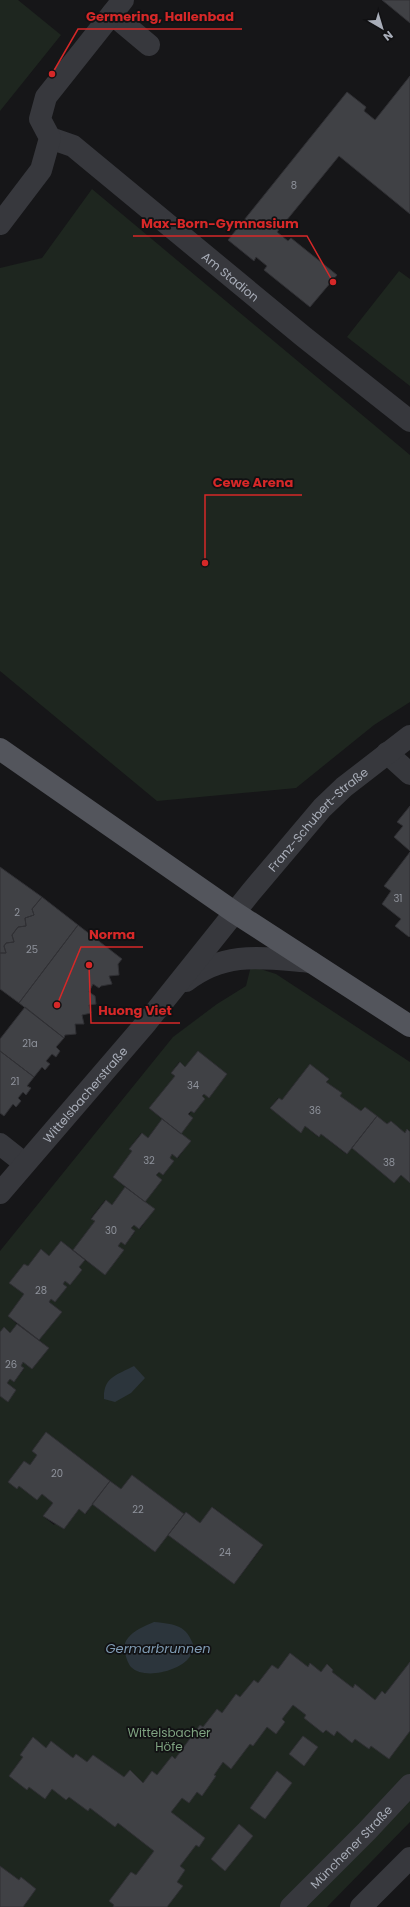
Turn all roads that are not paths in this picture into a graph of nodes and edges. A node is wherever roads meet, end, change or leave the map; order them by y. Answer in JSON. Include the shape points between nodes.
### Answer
{"nodes":[{"id":1,"x":115,"y":6,"type":"edge"},
{"id":2,"x":149,"y":45,"type":"dead end"},
{"id":3,"x":50,"y":138,"type":"junction"},
{"id":4,"x":2,"y":222,"type":"edge"},
{"id":5,"x":410,"y":421,"type":"edge"},
{"id":6,"x":410,"y":736,"type":"edge"},
{"id":7,"x":0,"y":749,"type":"edge"},
{"id":8,"x":387,"y":753,"type":"junction"},
{"id":9,"x":410,"y":774,"type":"edge"},
{"id":10,"x":234,"y":912,"type":"junction"},
{"id":11,"x":310,"y":962,"type":"junction"},
{"id":12,"x":168,"y":995,"type":"junction"},
{"id":13,"x":410,"y":1026,"type":"edge"},
{"id":14,"x":0,"y":1144,"type":"edge"},
{"id":15,"x":24,"y":1163,"type":"junction"},
{"id":16,"x":0,"y":1193,"type":"edge"},
{"id":17,"x":410,"y":1785,"type":"edge"},
{"id":18,"x":410,"y":1858,"type":"edge"},
{"id":19,"x":291,"y":1907,"type":"edge"},
{"id":20,"x":362,"y":1907,"type":"edge"}],
"edges":[{"from":1,"to":2,"type":"street"},
{"from":1,"to":3,"type":"street","via":[[46,97],[40,119]]},
{"from":3,"to":4,"type":"street","via":[[41,170]]},
{"from":3,"to":5,"type":"street","name":"Am Stadion","via":[[73,146]]},
{"from":6,"to":8,"type":"street","name":"Franz-Schubert-Straße"},
{"from":7,"to":10,"type":"main road"},
{"from":8,"to":9,"type":"street"},
{"from":8,"to":10,"type":"street","name":"Franz-Schubert-Straße","via":[[322,808]]},
{"from":10,"to":11,"type":"main road"},
{"from":10,"to":12,"type":"street","name":"Wittelsbacherstraße"},
{"from":11,"to":12,"type":"street","name":"Wittelsbacherstraße","via":[[255,958],[221,961],[200,971]]},
{"from":11,"to":13,"type":"main road"},
{"from":12,"to":15,"type":"street","name":"Wittelsbacherstraße"},
{"from":14,"to":15,"type":"street"},
{"from":15,"to":16,"type":"street","name":"Wittelsbacherstraße"},
{"from":17,"to":19,"type":"street","name":"Münchener Straße"},
{"from":18,"to":20,"type":"street"}]}
